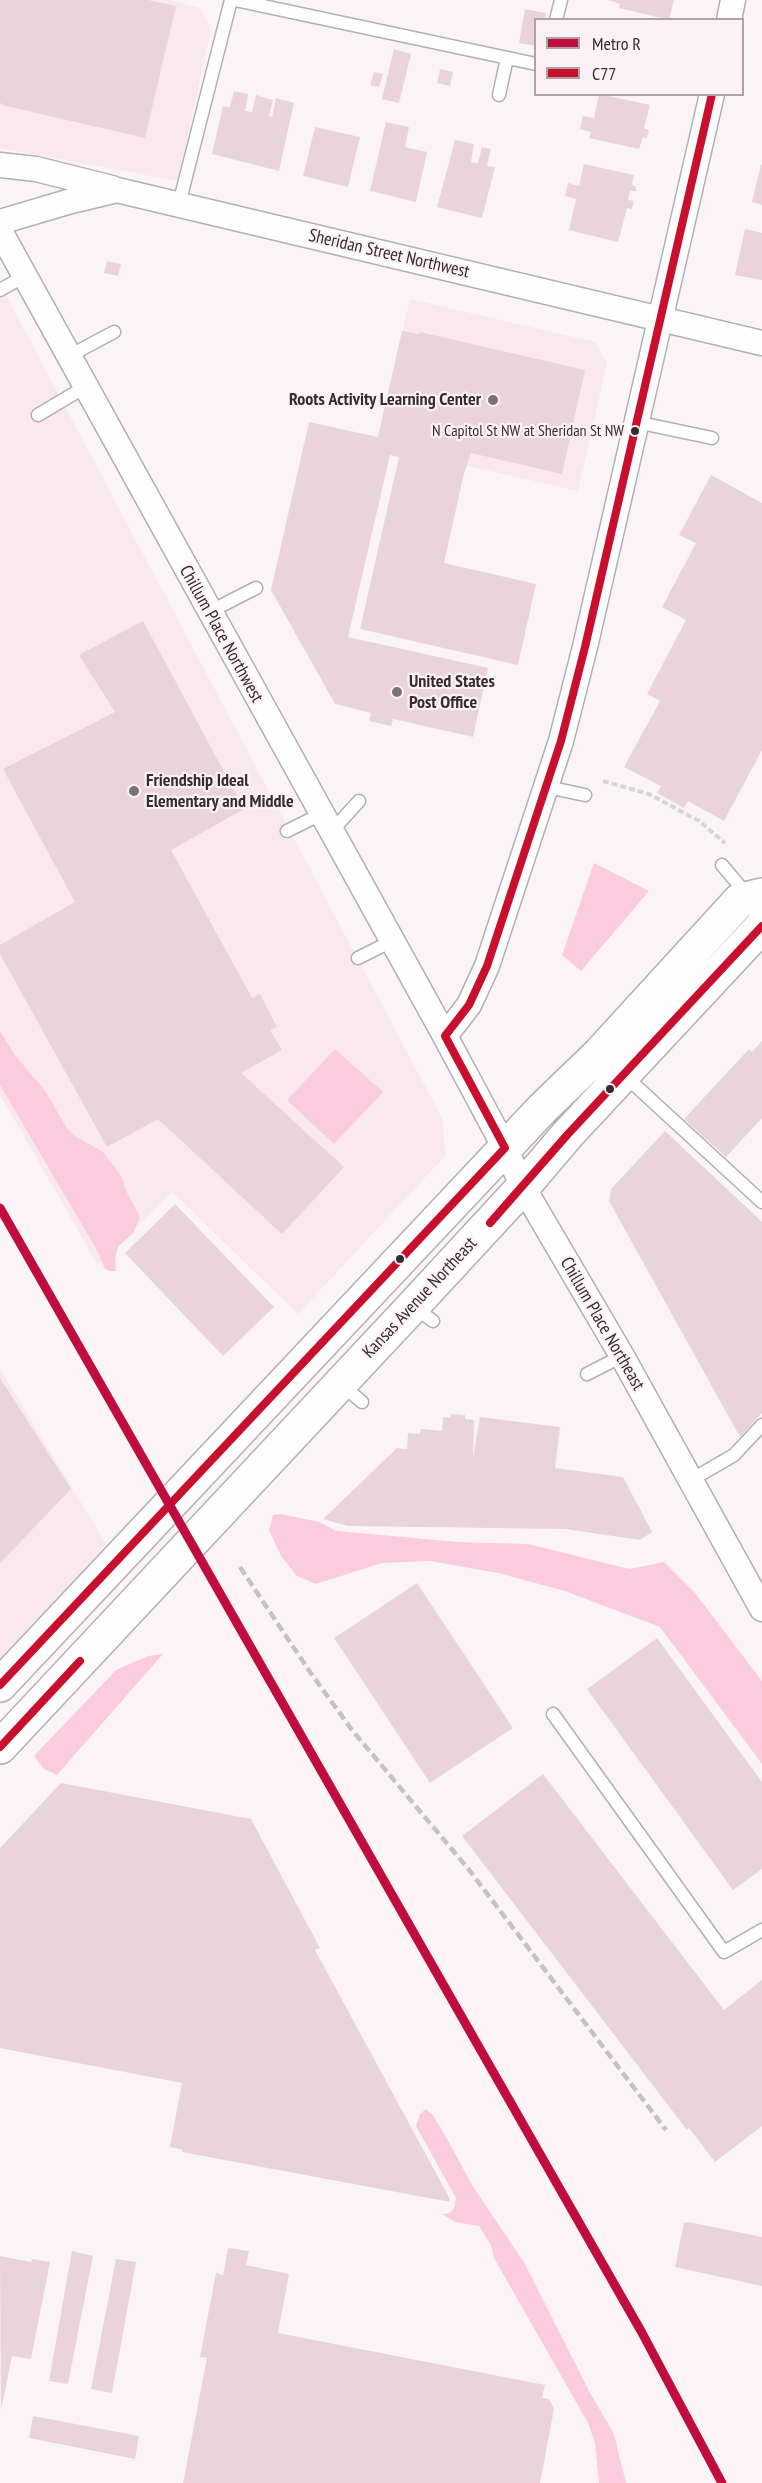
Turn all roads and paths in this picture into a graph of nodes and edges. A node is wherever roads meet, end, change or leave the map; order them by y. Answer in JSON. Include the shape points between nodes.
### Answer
{"nodes":[{"id":1,"x":231,"y":0,"type":"edge"},
{"id":2,"x":235,"y":0,"type":"edge"},
{"id":3,"x":561,"y":0,"type":"edge"},
{"id":4,"x":733,"y":0,"type":"edge"},
{"id":5,"x":556,"y":18,"type":"edge"},
{"id":6,"x":729,"y":18,"type":"edge"},
{"id":7,"x":507,"y":58,"type":"junction"},
{"id":8,"x":534,"y":64,"type":"edge"},
{"id":9,"x":499,"y":95,"type":"dead end"},
{"id":10,"x":712,"y":96,"type":"edge"},
{"id":11,"x":0,"y":165,"type":"edge"},
{"id":12,"x":117,"y":190,"type":"junction"},
{"id":13,"x":179,"y":204,"type":"junction"},
{"id":14,"x":0,"y":222,"type":"edge"},
{"id":15,"x":0,"y":231,"type":"edge"},
{"id":16,"x":25,"y":276,"type":"junction"},
{"id":17,"x":0,"y":290,"type":"edge"},
{"id":18,"x":660,"y":319,"type":"junction"},
{"id":19,"x":114,"y":332,"type":"dead end"},
{"id":20,"x":762,"y":343,"type":"edge"},
{"id":21,"x":69,"y":356,"type":"junction"},
{"id":22,"x":85,"y":387,"type":"junction"},
{"id":23,"x":38,"y":415,"type":"dead end"},
{"id":24,"x":636,"y":422,"type":"junction"},
{"id":25,"x":712,"y":438,"type":"dead end"},
{"id":26,"x":256,"y":588,"type":"dead end"},
{"id":27,"x":208,"y":612,"type":"junction"},
{"id":28,"x":600,"y":780,"type":"dead end"},
{"id":29,"x":547,"y":787,"type":"junction"},
{"id":30,"x":585,"y":795,"type":"dead end"},
{"id":31,"x":359,"y":801,"type":"dead end"},
{"id":32,"x":326,"y":823,"type":"junction"},
{"id":33,"x":287,"y":831,"type":"dead end"},
{"id":34,"x":731,"y":848,"type":"dead end"},
{"id":35,"x":722,"y":865,"type":"dead end"},
{"id":36,"x":758,"y":907,"type":"edge"},
{"id":37,"x":392,"y":941,"type":"junction"},
{"id":38,"x":358,"y":958,"type":"dead end"},
{"id":39,"x":445,"y":1036,"type":"junction"},
{"id":40,"x":624,"y":1075,"type":"junction"},
{"id":41,"x":506,"y":1148,"type":"junction"},
{"id":42,"x":523,"y":1187,"type":"junction"},
{"id":43,"x":762,"y":1202,"type":"edge"},
{"id":44,"x":622,"y":1356,"type":"junction"},
{"id":45,"x":587,"y":1374,"type":"dead end"},
{"id":46,"x":762,"y":1425,"type":"edge"},
{"id":47,"x":691,"y":1480,"type":"junction"},
{"id":48,"x":762,"y":1610,"type":"edge"},
{"id":49,"x":0,"y":1685,"type":"edge"},
{"id":50,"x":553,"y":1714,"type":"dead end"},
{"id":51,"x":0,"y":1747,"type":"edge"},
{"id":52,"x":762,"y":1930,"type":"edge"}],
"edges":[{"from":1,"to":13,"type":"lane"},
{"from":2,"to":7,"type":"lane"},
{"from":3,"to":5,"type":"lane"},
{"from":4,"to":6,"type":"street"},
{"from":7,"to":8,"type":"lane"},
{"from":7,"to":9,"type":"lane"},
{"from":10,"to":18,"type":"street"},
{"from":11,"to":12,"type":"street","name":"Sheridan Street Northwest","via":[[36,169]]},
{"from":12,"to":13,"type":"street","name":"Sheridan Street Northwest"},
{"from":12,"to":14,"type":"street","name":"Sheridan Street Northwest"},
{"from":13,"to":18,"type":"street","name":"Sheridan Street Northwest"},
{"from":15,"to":16,"type":"street","name":"Chillum Place Northwest"},
{"from":16,"to":17,"type":"lane"},
{"from":16,"to":21,"type":"street","name":"Chillum Place Northwest"},
{"from":18,"to":20,"type":"street","name":"Sheridan Street Northwest"},
{"from":18,"to":24,"type":"street"},
{"from":19,"to":21,"type":"lane"},
{"from":21,"to":22,"type":"street","name":"Chillum Place Northwest"},
{"from":22,"to":23,"type":"lane"},
{"from":22,"to":27,"type":"street","name":"Chillum Place Northwest"},
{"from":24,"to":25,"type":"lane"},
{"from":24,"to":29,"type":"street","via":[[583,657]]},
{"from":26,"to":27,"type":"lane"},
{"from":27,"to":32,"type":"street","name":"Chillum Place Northwest"},
{"from":28,"to":34,"type":"path","via":[[649,794],[699,820]]},
{"from":29,"to":30,"type":"lane"},
{"from":29,"to":39,"type":"street","via":[[487,966],[469,1005]]},
{"from":31,"to":32,"type":"lane"},
{"from":32,"to":33,"type":"lane"},
{"from":32,"to":37,"type":"street","name":"Chillum Place Northwest"},
{"from":35,"to":36,"type":"lane"},
{"from":36,"to":40,"type":"street","name":"Kansas Avenue Northeast"},
{"from":36,"to":41,"type":"street","via":[[740,900],[600,1053]]},
{"from":37,"to":38,"type":"lane"},
{"from":37,"to":39,"type":"street","name":"Chillum Place Northwest"},
{"from":39,"to":41,"type":"street","name":"Chillum Place Northeast"},
{"from":40,"to":42,"type":"street","name":"Kansas Avenue Northeast"},
{"from":40,"to":43,"type":"lane"},
{"from":41,"to":42,"type":"street","name":"Chillum Place Northeast"},
{"from":41,"to":49,"type":"street"},
{"from":42,"to":44,"type":"street","name":"Chillum Place Northeast"},
{"from":42,"to":51,"type":"street","name":"Kansas Avenue Northeast","via":[[423,1314],[351,1393],[198,1536]]},
{"from":44,"to":45,"type":"lane"},
{"from":44,"to":47,"type":"street","name":"Chillum Place Northeast"},
{"from":46,"to":47,"type":"lane","via":[[734,1455]]},
{"from":47,"to":48,"type":"street","name":"Chillum Place Northeast"},
{"from":50,"to":52,"type":"lane","via":[[724,1952]]}]}
